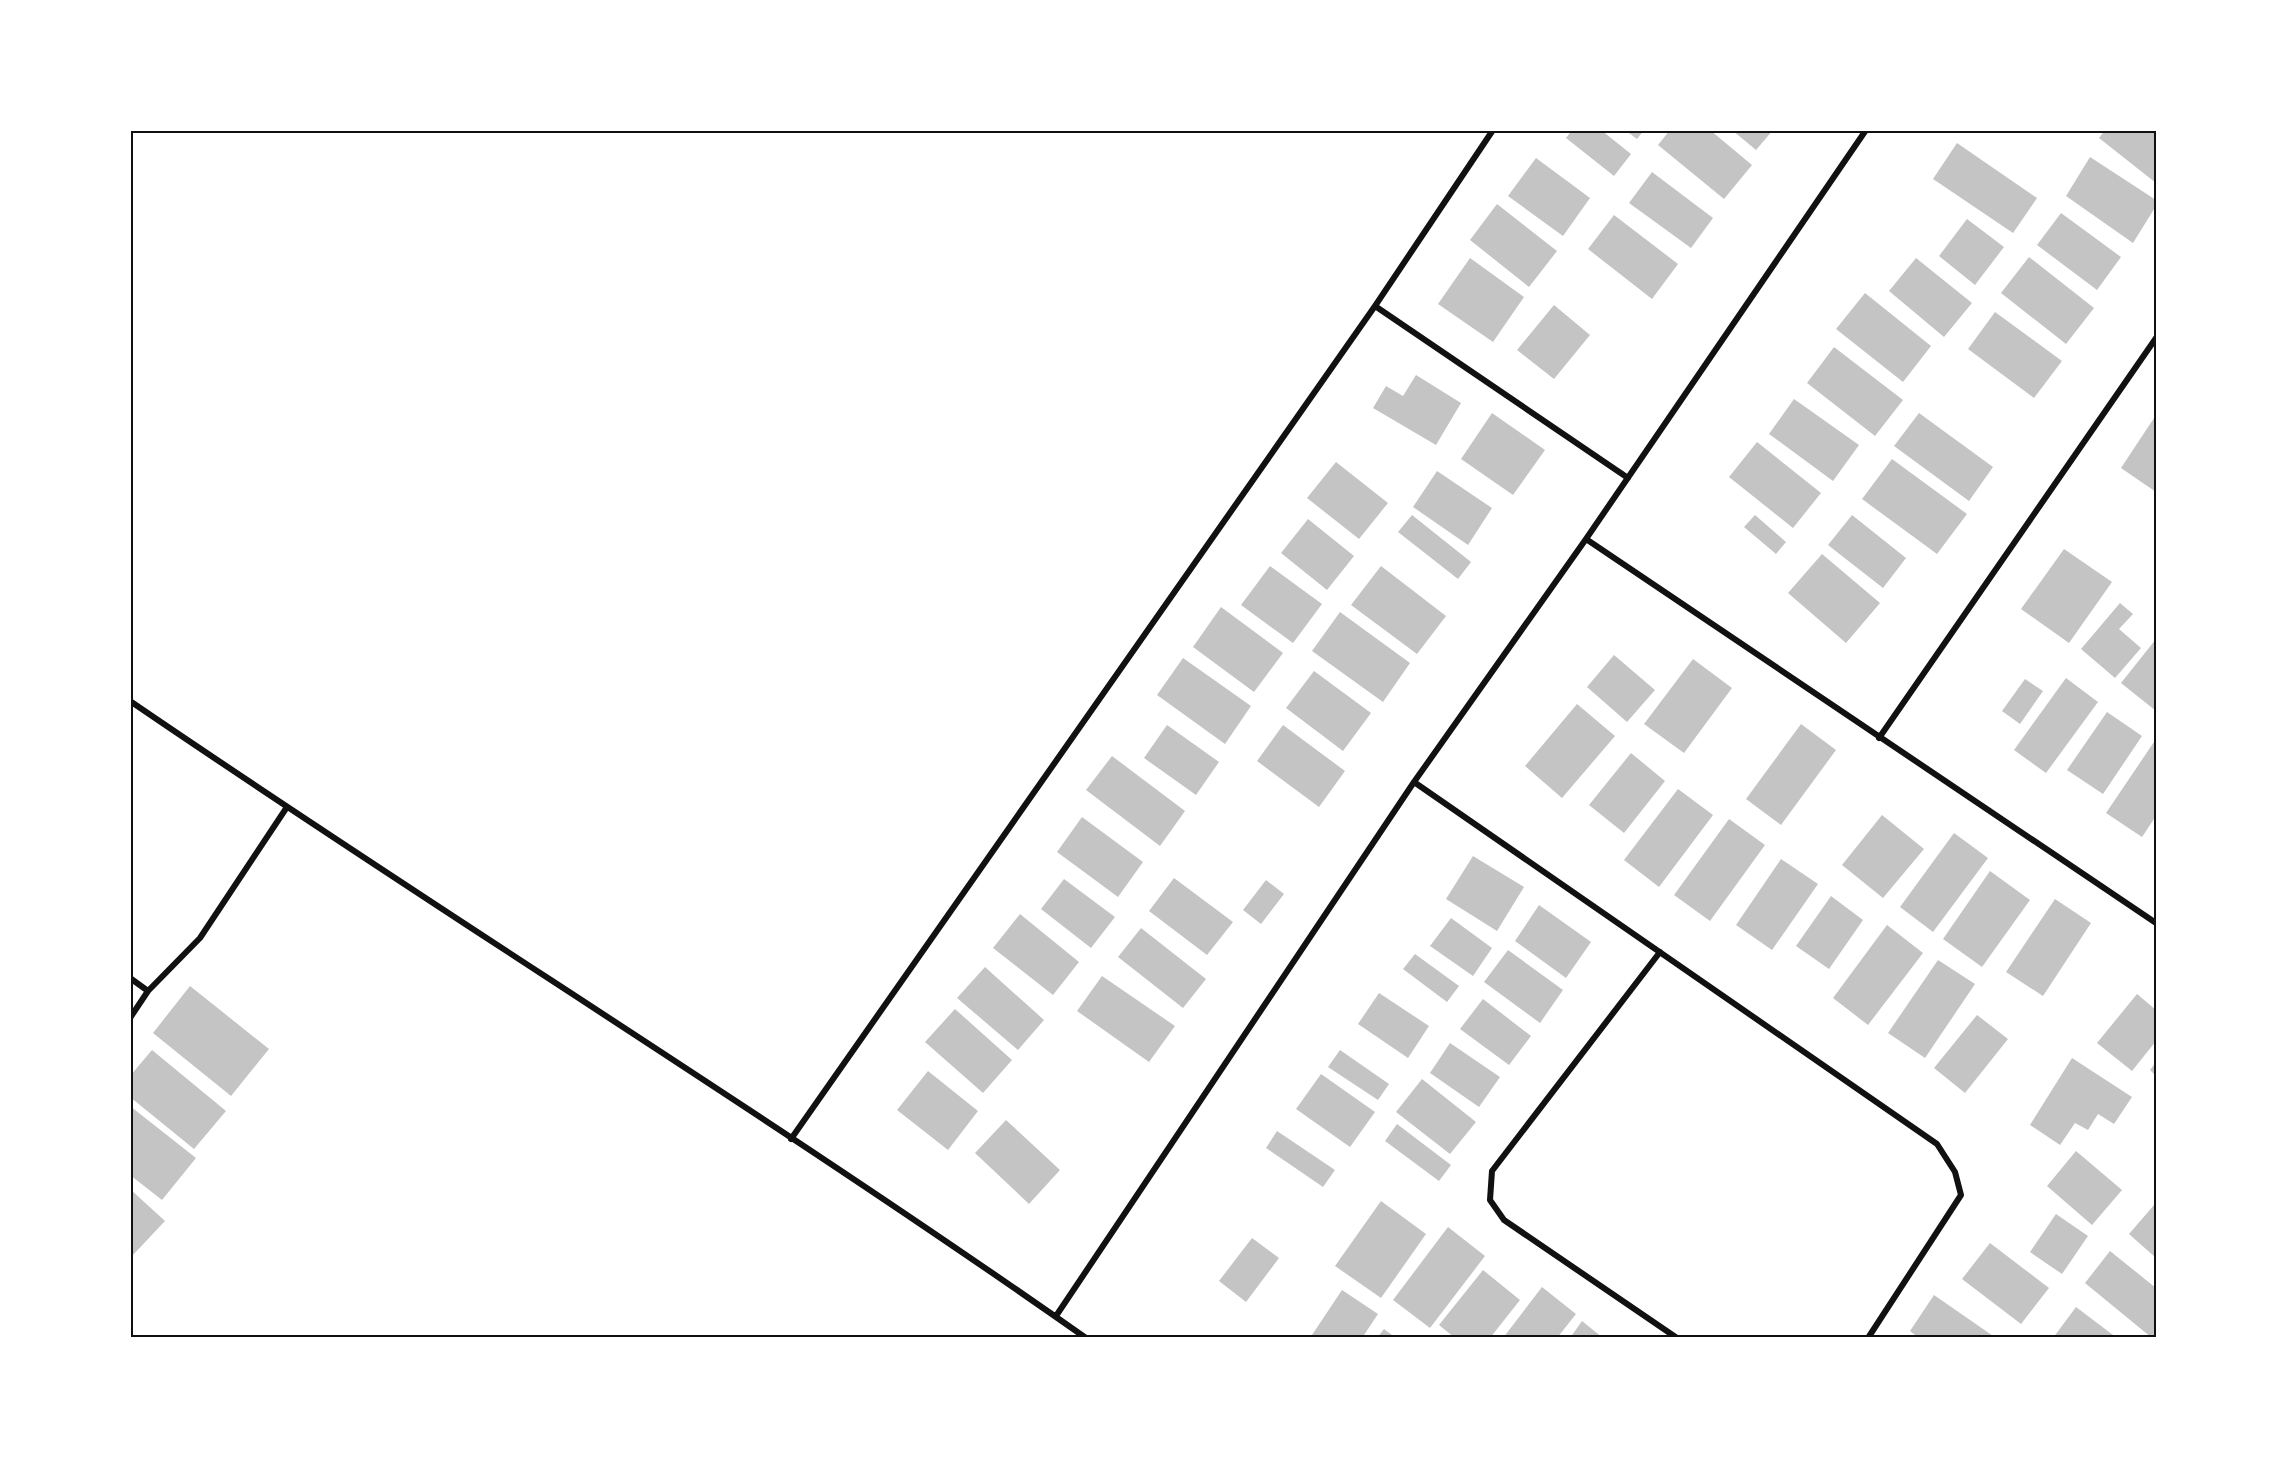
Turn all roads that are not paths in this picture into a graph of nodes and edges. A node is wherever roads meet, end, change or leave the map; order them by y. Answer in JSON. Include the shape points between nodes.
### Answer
{"nodes":[{"id":1,"x":1493,"y":130,"type":"edge"},
{"id":2,"x":1866,"y":130,"type":"edge"},
{"id":3,"x":1375,"y":306,"type":"junction"},
{"id":4,"x":2157,"y":338,"type":"edge"},
{"id":5,"x":1628,"y":478,"type":"junction"},
{"id":6,"x":1586,"y":539,"type":"junction"},
{"id":7,"x":130,"y":700,"type":"edge"},
{"id":8,"x":1879,"y":738,"type":"junction"},
{"id":9,"x":1414,"y":782,"type":"junction"},
{"id":10,"x":287,"y":807,"type":"junction"},
{"id":11,"x":2157,"y":923,"type":"edge"},
{"id":12,"x":1660,"y":952,"type":"junction"},
{"id":13,"x":130,"y":978,"type":"edge"},
{"id":14,"x":148,"y":991,"type":"junction"},
{"id":15,"x":130,"y":1018,"type":"edge"},
{"id":16,"x":791,"y":1139,"type":"junction"},
{"id":17,"x":1056,"y":1316,"type":"junction"},
{"id":18,"x":1086,"y":1338,"type":"edge"},
{"id":19,"x":1677,"y":1338,"type":"edge"},
{"id":20,"x":1868,"y":1338,"type":"edge"}],
"edges":[{"from":1,"to":3,"type":"street"},
{"from":2,"to":5,"type":"street"},
{"from":3,"to":5,"type":"street"},
{"from":3,"to":16,"type":"street"},
{"from":4,"to":8,"type":"street"},
{"from":5,"to":6,"type":"street"},
{"from":6,"to":8,"type":"street"},
{"from":6,"to":9,"type":"street"},
{"from":7,"to":10,"type":"street"},
{"from":8,"to":11,"type":"street"},
{"from":9,"to":12,"type":"street"},
{"from":9,"to":17,"type":"street"},
{"from":10,"to":14,"type":"street","via":[[200,938]]},
{"from":10,"to":16,"type":"street"},
{"from":12,"to":19,"type":"street","via":[[1492,1171],[1490,1200],[1504,1220]]},
{"from":12,"to":20,"type":"street","via":[[1937,1144],[1954,1172],[1961,1194]]},
{"from":13,"to":14,"type":"street"},
{"from":14,"to":15,"type":"street"},
{"from":16,"to":17,"type":"street"},
{"from":17,"to":18,"type":"street"}]}
